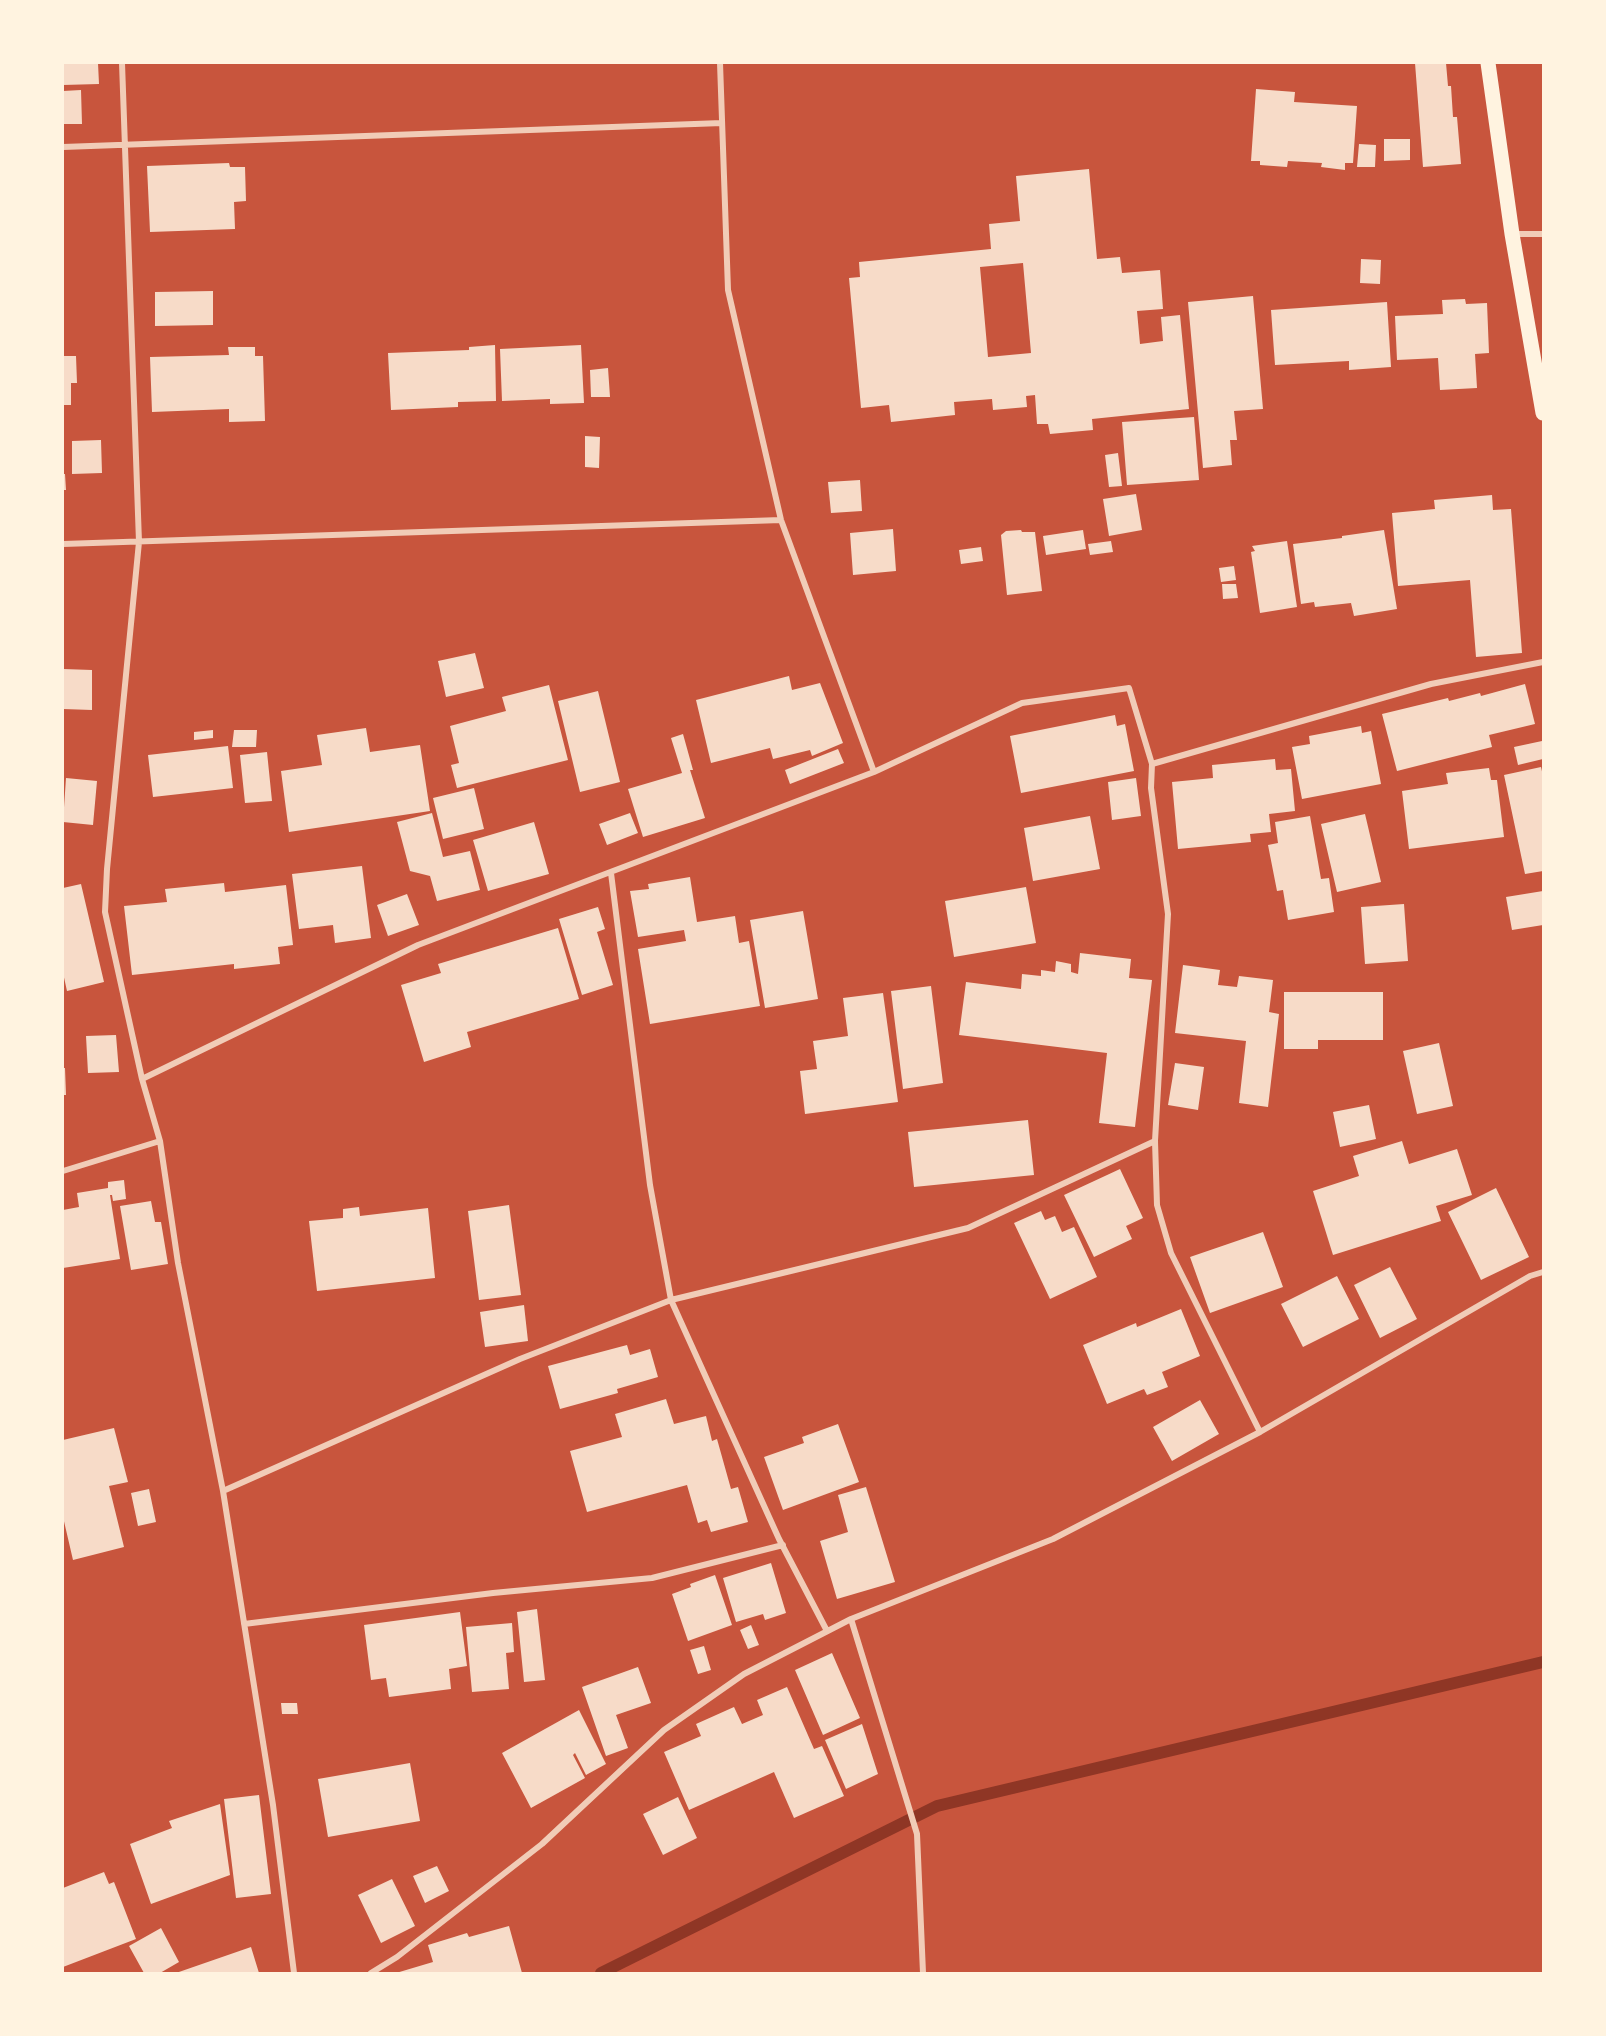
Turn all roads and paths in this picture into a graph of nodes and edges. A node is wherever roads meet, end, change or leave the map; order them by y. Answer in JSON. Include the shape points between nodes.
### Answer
{"nodes":[{"id":1,"x":122,"y":63,"type":"edge"},
{"id":2,"x":720,"y":63,"type":"edge"},
{"id":3,"x":1488,"y":63,"type":"edge"},
{"id":4,"x":722,"y":123,"type":"junction"},
{"id":5,"x":125,"y":144,"type":"junction"},
{"id":6,"x":63,"y":147,"type":"edge"},
{"id":7,"x":1512,"y":234,"type":"junction"},
{"id":8,"x":1543,"y":234,"type":"edge"},
{"id":9,"x":1543,"y":413,"type":"edge"},
{"id":10,"x":782,"y":520,"type":"junction"},
{"id":11,"x":139,"y":542,"type":"junction"},
{"id":12,"x":63,"y":544,"type":"edge"},
{"id":13,"x":1543,"y":662,"type":"edge"},
{"id":14,"x":1152,"y":764,"type":"junction"},
{"id":15,"x":874,"y":772,"type":"junction"},
{"id":16,"x":611,"y":873,"type":"junction"},
{"id":17,"x":142,"y":1079,"type":"junction"},
{"id":18,"x":160,"y":1141,"type":"junction"},
{"id":19,"x":1155,"y":1141,"type":"junction"},
{"id":20,"x":63,"y":1171,"type":"edge"},
{"id":21,"x":1543,"y":1272,"type":"edge"},
{"id":22,"x":671,"y":1300,"type":"junction"},
{"id":23,"x":1260,"y":1432,"type":"junction"},
{"id":24,"x":223,"y":1491,"type":"junction"},
{"id":25,"x":783,"y":1545,"type":"junction"},
{"id":26,"x":851,"y":1619,"type":"junction"},
{"id":27,"x":244,"y":1624,"type":"junction"},
{"id":28,"x":827,"y":1631,"type":"junction"},
{"id":29,"x":294,"y":1973,"type":"edge"},
{"id":30,"x":371,"y":1973,"type":"edge"},
{"id":31,"x":923,"y":1973,"type":"edge"}],
"edges":[{"from":1,"to":5,"type":"street"},
{"from":2,"to":4,"type":"street"},
{"from":3,"to":7,"type":"main road"},
{"from":4,"to":5,"type":"street"},
{"from":4,"to":10,"type":"street","via":[[728,290]]},
{"from":5,"to":6,"type":"street"},
{"from":5,"to":11,"type":"street"},
{"from":7,"to":8,"type":"street"},
{"from":7,"to":9,"type":"main road"},
{"from":10,"to":11,"type":"street"},
{"from":10,"to":15,"type":"street"},
{"from":11,"to":12,"type":"street"},
{"from":11,"to":17,"type":"street","via":[[105,912]]},
{"from":13,"to":14,"type":"street","via":[[1431,684]]},
{"from":14,"to":15,"type":"street","via":[[1129,688],[1022,703]]},
{"from":14,"to":19,"type":"street","via":[[1151,789],[1168,914]]},
{"from":15,"to":16,"type":"street"},
{"from":16,"to":17,"type":"street","via":[[418,945]]},
{"from":16,"to":22,"type":"street","via":[[650,1185]]},
{"from":17,"to":18,"type":"street"},
{"from":18,"to":20,"type":"street"},
{"from":18,"to":24,"type":"street","via":[[178,1263]]},
{"from":19,"to":22,"type":"street","via":[[968,1228]]},
{"from":19,"to":23,"type":"street","via":[[1157,1205],[1171,1253]]},
{"from":21,"to":23,"type":"street"},
{"from":22,"to":24,"type":"street","via":[[520,1359]]},
{"from":22,"to":25,"type":"street"},
{"from":23,"to":26,"type":"street","via":[[1053,1539]]},
{"from":24,"to":27,"type":"street"},
{"from":25,"to":27,"type":"street","via":[[652,1578]]},
{"from":25,"to":28,"type":"street"},
{"from":26,"to":28,"type":"street"},
{"from":26,"to":31,"type":"street","via":[[917,1834]]},
{"from":27,"to":29,"type":"street","via":[[273,1805]]},
{"from":28,"to":30,"type":"street","via":[[744,1674],[664,1731],[542,1844]]}]}
